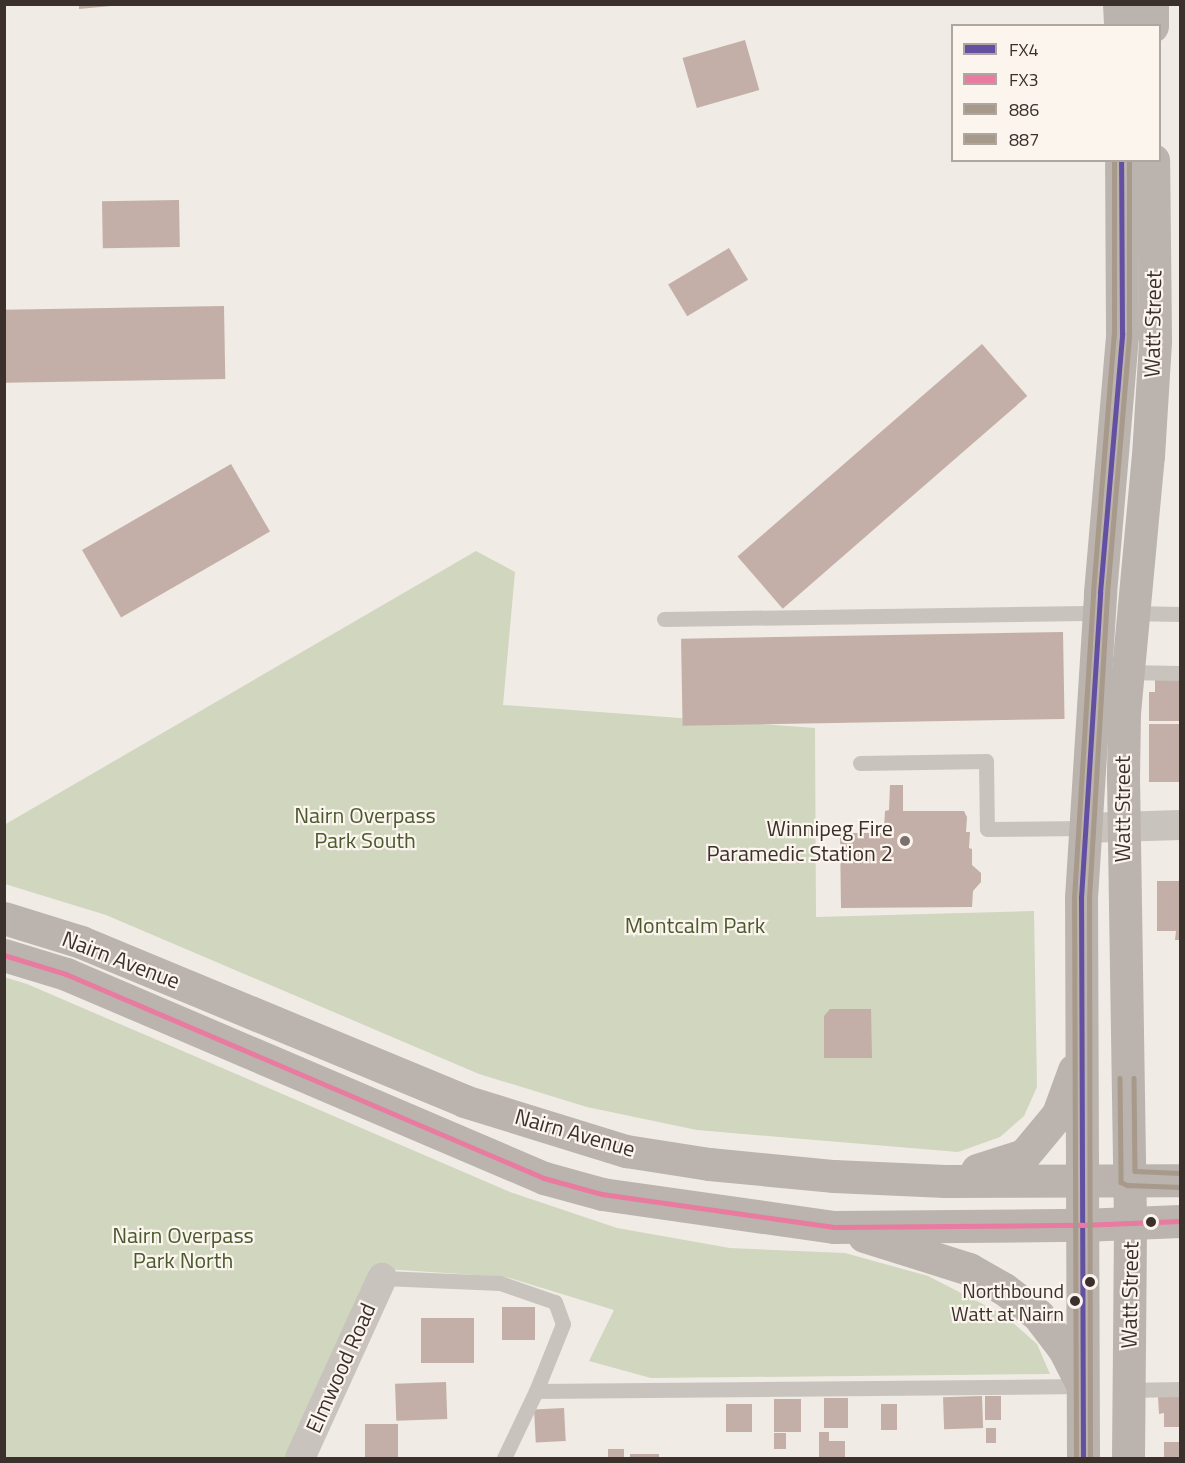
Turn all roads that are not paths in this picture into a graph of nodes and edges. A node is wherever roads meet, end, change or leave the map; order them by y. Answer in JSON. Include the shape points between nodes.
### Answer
{"nodes":[{"id":1,"x":1119,"y":4,"type":"edge"},
{"id":2,"x":1152,"y":4,"type":"edge"},
{"id":3,"x":1120,"y":24,"type":"edge"},
{"id":4,"x":1152,"y":24,"type":"edge"},
{"id":5,"x":1121,"y":162,"type":"edge"},
{"id":6,"x":1153,"y":162,"type":"edge"},
{"id":7,"x":1099,"y":614,"type":"junction"},
{"id":8,"x":1132,"y":614,"type":"junction"},
{"id":9,"x":1180,"y":614,"type":"edge"},
{"id":10,"x":664,"y":618,"type":"dead end"},
{"id":11,"x":1095,"y":671,"type":"junction"},
{"id":12,"x":1127,"y":672,"type":"junction"},
{"id":13,"x":1180,"y":673,"type":"edge"},
{"id":14,"x":860,"y":762,"type":"dead end"},
{"id":15,"x":1180,"y":825,"type":"edge"},
{"id":16,"x":1122,"y":827,"type":"junction"},
{"id":17,"x":1085,"y":828,"type":"junction"},
{"id":18,"x":4,"y":918,"type":"edge"},
{"id":19,"x":4,"y":955,"type":"edge"},
{"id":20,"x":1082,"y":1048,"type":"junction"},
{"id":21,"x":1081,"y":1178,"type":"junction"},
{"id":22,"x":1128,"y":1178,"type":"junction"},
{"id":23,"x":945,"y":1180,"type":"junction"},
{"id":24,"x":1180,"y":1180,"type":"edge"},
{"id":25,"x":1180,"y":1221,"type":"edge"},
{"id":26,"x":1131,"y":1223,"type":"junction"},
{"id":27,"x":1082,"y":1225,"type":"junction"},
{"id":28,"x":834,"y":1227,"type":"junction"},
{"id":29,"x":382,"y":1278,"type":"joint"},
{"id":30,"x":1083,"y":1386,"type":"junction"},
{"id":31,"x":1180,"y":1389,"type":"edge"},
{"id":32,"x":1128,"y":1390,"type":"junction"},
{"id":33,"x":536,"y":1391,"type":"junction"},
{"id":34,"x":300,"y":1458,"type":"edge"},
{"id":35,"x":504,"y":1458,"type":"edge"},
{"id":36,"x":1083,"y":1458,"type":"edge"},
{"id":37,"x":1128,"y":1458,"type":"edge"}],
"edges":[{"from":1,"to":3,"type":"main road"},
{"from":2,"to":4,"type":"main road"},
{"from":5,"to":7,"type":"main road","name":"Watt Street","via":[[1122,334]]},
{"from":6,"to":8,"type":"main road","name":"Watt Street","via":[[1155,340]]},
{"from":7,"to":8,"type":"lane"},
{"from":7,"to":10,"type":"lane"},
{"from":7,"to":11,"type":"main road","name":"Watt Street"},
{"from":8,"to":9,"type":"lane"},
{"from":8,"to":12,"type":"main road","name":"Watt Street"},
{"from":11,"to":12,"type":"lane"},
{"from":11,"to":17,"type":"main road","name":"Watt Street"},
{"from":12,"to":13,"type":"lane"},
{"from":12,"to":16,"type":"main road","name":"Watt Street"},
{"from":14,"to":17,"type":"lane","via":[[986,762],[987,829]]},
{"from":15,"to":16,"type":"street"},
{"from":16,"to":17,"type":"street"},
{"from":16,"to":22,"type":"main road","name":"Watt Street"},
{"from":17,"to":20,"type":"main road","name":"Watt Street","via":[[1081,898]]},
{"from":18,"to":23,"type":"main road","name":"Nairn Avenue","via":[[81,942],[464,1101],[626,1150],[709,1164],[822,1175]]},
{"from":19,"to":28,"type":"main road","name":"Nairn Avenue","via":[[66,974],[544,1178],[662,1205]]},
{"from":20,"to":21,"type":"main road","name":"Watt Street"},
{"from":20,"to":23,"type":"main road","via":[[1058,1114],[1024,1155]]},
{"from":21,"to":22,"type":"main road","name":"Nairn Avenue"},
{"from":21,"to":23,"type":"main road","name":"Nairn Avenue"},
{"from":21,"to":27,"type":"main road","name":"Watt Street"},
{"from":22,"to":24,"type":"main road","name":"Nairn Avenue"},
{"from":22,"to":26,"type":"main road","name":"Watt Street"},
{"from":25,"to":26,"type":"main road","name":"Nairn Avenue"},
{"from":26,"to":27,"type":"main road","name":"Nairn Avenue"},
{"from":26,"to":32,"type":"main road","name":"Watt Street"},
{"from":27,"to":28,"type":"main road","name":"Nairn Avenue"},
{"from":27,"to":30,"type":"main road","name":"Watt Street"},
{"from":28,"to":30,"type":"main road","via":[[969,1269],[1004,1289],[1038,1315],[1064,1349]]},
{"from":29,"to":33,"type":"lane","via":[[500,1283],[555,1302],[562,1324]]},
{"from":29,"to":34,"type":"street","name":"Elmwood Road"},
{"from":30,"to":33,"type":"lane"},
{"from":30,"to":36,"type":"main road","name":"Watt Street"},
{"from":31,"to":32,"type":"lane"},
{"from":32,"to":37,"type":"main road","name":"Watt Street"},
{"from":33,"to":35,"type":"lane"}]}
